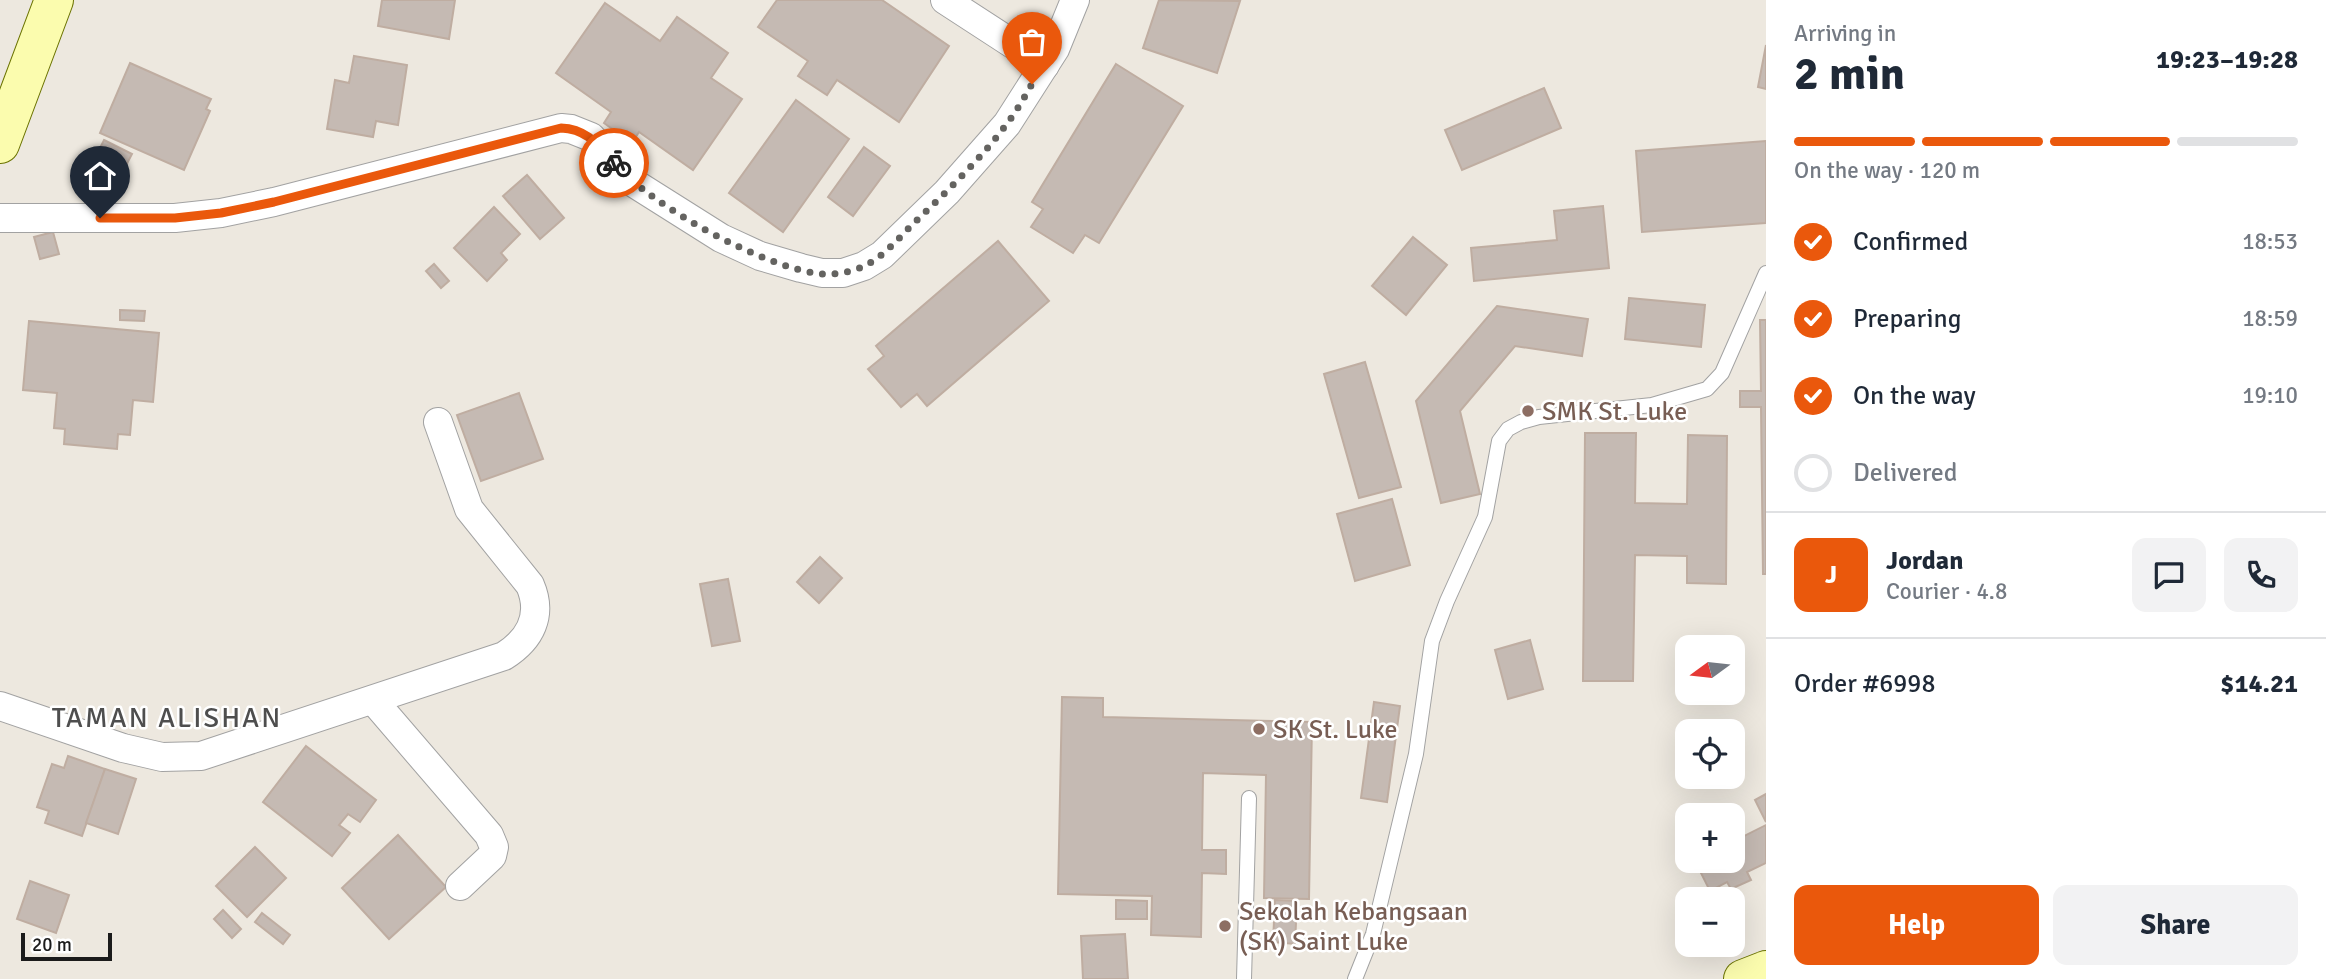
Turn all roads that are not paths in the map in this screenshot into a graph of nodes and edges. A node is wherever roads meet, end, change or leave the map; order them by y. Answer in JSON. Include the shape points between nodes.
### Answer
{"nodes":[{"id":1,"x":54,"y":0,"type":"edge"},
{"id":2,"x":945,"y":0,"type":"edge"},
{"id":3,"x":1075,"y":0,"type":"edge"},
{"id":4,"x":1045,"y":65,"type":"junction"},
{"id":5,"x":0,"y":144,"type":"edge"},
{"id":6,"x":0,"y":218,"type":"edge"},
{"id":7,"x":1766,"y":274,"type":"edge"},
{"id":8,"x":438,"y":422,"type":"dead end"},
{"id":9,"x":373,"y":700,"type":"junction"},
{"id":10,"x":0,"y":706,"type":"edge"},
{"id":11,"x":1249,"y":798,"type":"dead end"},
{"id":12,"x":460,"y":886,"type":"dead end"},
{"id":13,"x":1766,"y":970,"type":"edge"},
{"id":14,"x":1244,"y":979,"type":"edge"},
{"id":15,"x":1355,"y":979,"type":"edge"},
{"id":16,"x":1743,"y":979,"type":"edge"}],
"edges":[{"from":1,"to":5,"type":"main road"},
{"from":2,"to":4,"type":"street"},
{"from":3,"to":4,"type":"street"},
{"from":4,"to":6,"type":"street","via":[[1007,124],[947,192],[882,255],[843,273],[801,268],[721,238],[629,180],[591,137],[571,128],[221,213],[175,218]]},
{"from":7,"to":15,"type":"lane","via":[[1722,373],[1707,389],[1652,405],[1539,417],[1508,429],[1499,441],[1485,517],[1432,641],[1414,767],[1373,934]]},
{"from":8,"to":9,"type":"street","via":[[469,509],[530,585],[536,598],[533,626],[516,649],[504,656]]},
{"from":9,"to":10,"type":"street","via":[[201,756],[162,757]]},
{"from":9,"to":12,"type":"street","via":[[494,847],[492,856]]},
{"from":11,"to":14,"type":"lane"},
{"from":13,"to":16,"type":"main road"}]}
